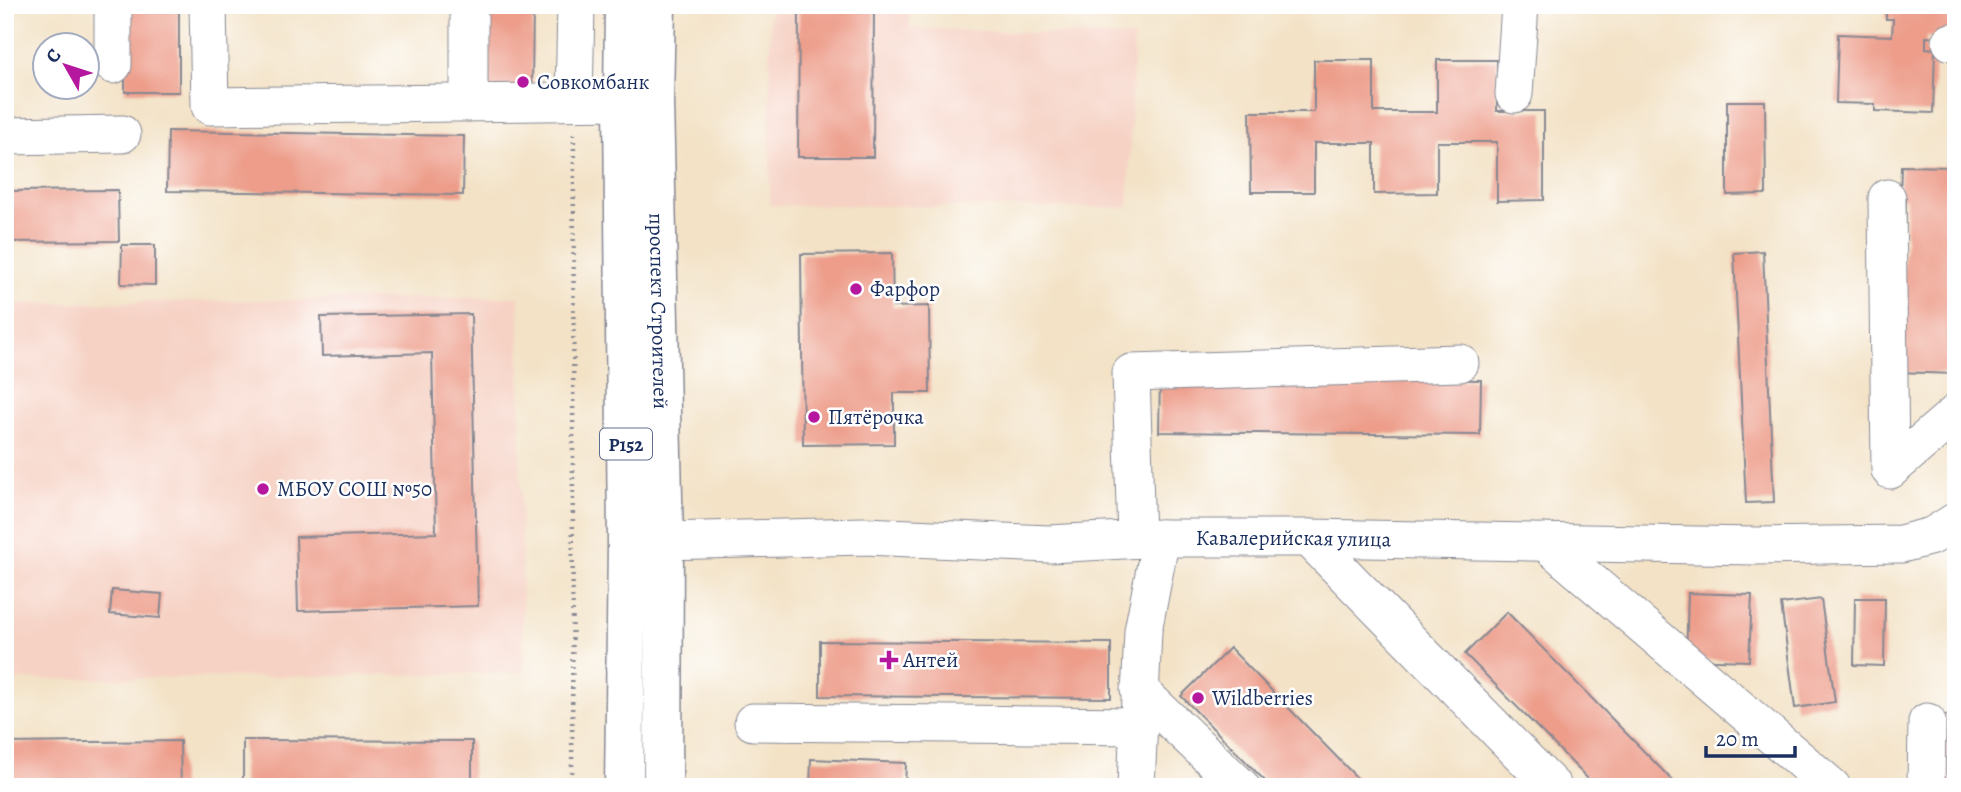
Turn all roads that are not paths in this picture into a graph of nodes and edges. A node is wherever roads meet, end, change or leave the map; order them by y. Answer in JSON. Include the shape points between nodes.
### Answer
{"nodes":[{"id":1,"x":113,"y":5,"type":"edge"},
{"id":2,"x":208,"y":5,"type":"edge"},
{"id":3,"x":469,"y":5,"type":"edge"},
{"id":4,"x":576,"y":5,"type":"edge"},
{"id":5,"x":625,"y":5,"type":"edge"},
{"id":6,"x":656,"y":5,"type":"edge"},
{"id":7,"x":1520,"y":5,"type":"edge"},
{"id":8,"x":113,"y":65,"type":"dead end"},
{"id":9,"x":1514,"y":94,"type":"dead end"},
{"id":10,"x":623,"y":101,"type":"junction"},
{"id":11,"x":574,"y":102,"type":"junction"},
{"id":12,"x":469,"y":103,"type":"junction"},
{"id":13,"x":122,"y":134,"type":"dead end"},
{"id":14,"x":5,"y":136,"type":"edge"},
{"id":15,"x":1887,"y":198,"type":"dead end"},
{"id":16,"x":1460,"y":363,"type":"dead end"},
{"id":17,"x":1956,"y":413,"type":"edge"},
{"id":18,"x":1956,"y":521,"type":"edge"},
{"id":19,"x":1309,"y":538,"type":"junction"},
{"id":20,"x":1149,"y":539,"type":"junction"},
{"id":21,"x":664,"y":541,"type":"junction"},
{"id":22,"x":1545,"y":542,"type":"junction"},
{"id":23,"x":627,"y":544,"type":"junction"},
{"id":24,"x":1138,"y":708,"type":"junction"},
{"id":25,"x":753,"y":722,"type":"dead end"},
{"id":26,"x":1927,"y":722,"type":"dead end"},
{"id":27,"x":624,"y":787,"type":"edge"},
{"id":28,"x":663,"y":787,"type":"edge"},
{"id":29,"x":1136,"y":787,"type":"edge"},
{"id":30,"x":1241,"y":787,"type":"edge"},
{"id":31,"x":1553,"y":787,"type":"edge"},
{"id":32,"x":1832,"y":787,"type":"edge"},
{"id":33,"x":1926,"y":787,"type":"edge"}],
"edges":[{"from":1,"to":8,"type":"street"},
{"from":2,"to":12,"type":"street","via":[[210,106]]},
{"from":3,"to":12,"type":"street"},
{"from":4,"to":11,"type":"street"},
{"from":5,"to":10,"type":"main road","name":"проспект Строителей","number":"Р152"},
{"from":6,"to":21,"type":"main road","name":"проспект Строителей","number":"Р152"},
{"from":7,"to":9,"type":"street"},
{"from":10,"to":11,"type":"street"},
{"from":10,"to":23,"type":"main road","name":"проспект Строителей","number":"Р152"},
{"from":11,"to":12,"type":"street"},
{"from":13,"to":14,"type":"street"},
{"from":15,"to":17,"type":"street","via":[[1890,470]]},
{"from":16,"to":20,"type":"street","via":[[1131,373]]},
{"from":18,"to":22,"type":"street","name":"Кавалерийская улица","via":[[1932,536],[1901,544]]},
{"from":19,"to":20,"type":"street","name":"Кавалерийская улица"},
{"from":19,"to":22,"type":"street","name":"Кавалерийская улица"},
{"from":19,"to":31,"type":"street"},
{"from":20,"to":21,"type":"street","name":"Кавалерийская улица","via":[[1049,544],[865,536]]},
{"from":20,"to":24,"type":"street"},
{"from":21,"to":23,"type":"main road","name":"Кавалерийская улица"},
{"from":21,"to":28,"type":"main road","name":"проспект Строителей","number":"Р152"},
{"from":22,"to":32,"type":"street"},
{"from":23,"to":27,"type":"main road","name":"проспект Строителей","number":"Р152"},
{"from":24,"to":25,"type":"street"},
{"from":24,"to":29,"type":"street"},
{"from":24,"to":30,"type":"street"},
{"from":26,"to":33,"type":"street"}]}
